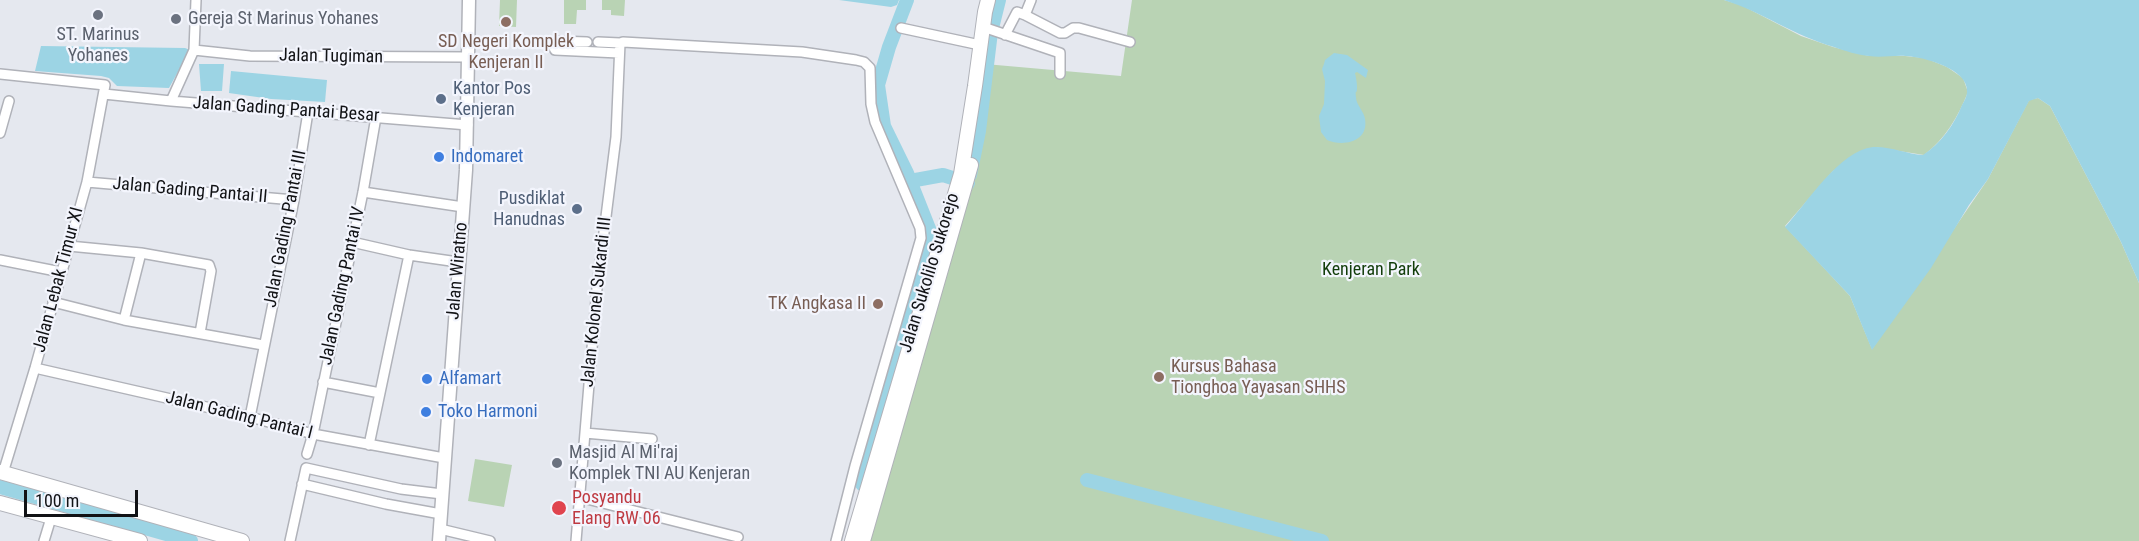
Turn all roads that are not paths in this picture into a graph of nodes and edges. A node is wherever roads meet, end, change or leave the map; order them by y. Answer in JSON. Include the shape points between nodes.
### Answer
{"nodes":[{"id":1,"x":196,"y":0,"type":"edge"},
{"id":2,"x":469,"y":0,"type":"edge"},
{"id":3,"x":997,"y":0,"type":"edge"},
{"id":4,"x":1031,"y":0,"type":"edge"},
{"id":5,"x":988,"y":9,"type":"edge"},
{"id":6,"x":1025,"y":15,"type":"junction"},
{"id":7,"x":901,"y":28,"type":"dead end"},
{"id":8,"x":991,"y":30,"type":"junction"},
{"id":9,"x":1005,"y":35,"type":"junction"},
{"id":10,"x":587,"y":42,"type":"dead end"},
{"id":11,"x":598,"y":42,"type":"dead end"},
{"id":12,"x":1130,"y":42,"type":"dead end"},
{"id":13,"x":980,"y":45,"type":"junction"},
{"id":14,"x":194,"y":50,"type":"junction"},
{"id":15,"x":619,"y":53,"type":"junction"},
{"id":16,"x":469,"y":57,"type":"junction"},
{"id":17,"x":0,"y":74,"type":"edge"},
{"id":18,"x":1060,"y":74,"type":"dead end"},
{"id":19,"x":105,"y":89,"type":"junction"},
{"id":20,"x":9,"y":101,"type":"dead end"},
{"id":21,"x":171,"y":101,"type":"junction"},
{"id":22,"x":308,"y":112,"type":"junction"},
{"id":23,"x":376,"y":117,"type":"junction"},
{"id":24,"x":468,"y":125,"type":"junction"},
{"id":25,"x":0,"y":133,"type":"edge"},
{"id":26,"x":965,"y":175,"type":"junction"},
{"id":27,"x":87,"y":182,"type":"junction"},
{"id":28,"x":363,"y":192,"type":"junction"},
{"id":29,"x":294,"y":200,"type":"junction"},
{"id":30,"x":463,"y":207,"type":"junction"},
{"id":31,"x":352,"y":242,"type":"junction"},
{"id":32,"x":69,"y":246,"type":"junction"},
{"id":33,"x":141,"y":253,"type":"junction"},
{"id":34,"x":409,"y":255,"type":"junction"},
{"id":35,"x":0,"y":260,"type":"edge"},
{"id":36,"x":458,"y":262,"type":"junction"},
{"id":37,"x":62,"y":272,"type":"junction"},
{"id":38,"x":53,"y":302,"type":"junction"},
{"id":39,"x":124,"y":320,"type":"junction"},
{"id":40,"x":200,"y":333,"type":"junction"},
{"id":41,"x":263,"y":345,"type":"junction"},
{"id":42,"x":35,"y":368,"type":"junction"},
{"id":43,"x":323,"y":382,"type":"junction"},
{"id":44,"x":380,"y":393,"type":"junction"},
{"id":45,"x":250,"y":417,"type":"junction"},
{"id":46,"x":585,"y":433,"type":"junction"},
{"id":47,"x":313,"y":434,"type":"junction"},
{"id":48,"x":652,"y":439,"type":"dead end"},
{"id":49,"x":369,"y":445,"type":"junction"},
{"id":50,"x":307,"y":454,"type":"dead end"},
{"id":51,"x":444,"y":458,"type":"junction"},
{"id":52,"x":2,"y":472,"type":"edge"},
{"id":53,"x":302,"y":484,"type":"junction"},
{"id":54,"x":872,"y":492,"type":"junction"},
{"id":55,"x":442,"y":494,"type":"junction"},
{"id":56,"x":579,"y":497,"type":"junction"},
{"id":57,"x":0,"y":503,"type":"edge"},
{"id":58,"x":441,"y":514,"type":"junction"},
{"id":59,"x":51,"y":518,"type":"junction"},
{"id":60,"x":439,"y":535,"type":"edge"},
{"id":61,"x":738,"y":537,"type":"dead end"},
{"id":62,"x":44,"y":541,"type":"edge"},
{"id":63,"x":140,"y":541,"type":"edge"},
{"id":64,"x":242,"y":541,"type":"edge"},
{"id":65,"x":290,"y":541,"type":"edge"},
{"id":66,"x":490,"y":541,"type":"edge"},
{"id":67,"x":576,"y":541,"type":"edge"},
{"id":68,"x":836,"y":541,"type":"edge"},
{"id":69,"x":852,"y":541,"type":"edge"},
{"id":70,"x":863,"y":541,"type":"edge"}],
"edges":[{"from":1,"to":14,"type":"street"},
{"from":2,"to":16,"type":"main road","name":"Jalan Wiratno"},
{"from":3,"to":5,"type":"main road","name":"Jalan Sukolilo Sukorejo"},
{"from":4,"to":6,"type":"street"},
{"from":5,"to":8,"type":"main road","name":"Jalan Sukolilo Sukorejo"},
{"from":5,"to":13,"type":"main road","name":"Jalan Sukolilo Sukorejo"},
{"from":6,"to":9,"type":"street","via":[[1017,12]]},
{"from":6,"to":12,"type":"street","via":[[1060,33],[1079,28]]},
{"from":7,"to":13,"type":"street"},
{"from":8,"to":9,"type":"street"},
{"from":8,"to":26,"type":"main road","name":"Jalan Sukolilo Sukorejo"},
{"from":9,"to":18,"type":"street","via":[[1060,53]]},
{"from":10,"to":15,"type":"street","via":[[557,41],[552,45],[555,50]]},
{"from":11,"to":15,"type":"street"},
{"from":13,"to":26,"type":"main road","name":"Jalan Sukolilo Sukorejo"},
{"from":14,"to":16,"type":"street","name":"Jalan Tugiman","via":[[250,56]]},
{"from":14,"to":21,"type":"street"},
{"from":15,"to":46,"type":"street","name":"Jalan Kolonel Sukardi III","via":[[616,137],[597,288]]},
{"from":15,"to":68,"type":"street","via":[[802,52],[856,60],[868,65],[871,71],[875,122],[921,238]]},
{"from":16,"to":24,"type":"main road","name":"Jalan Wiratno"},
{"from":17,"to":19,"type":"street","name":"Jalan Gading Pantai Besar"},
{"from":19,"to":21,"type":"street","name":"Jalan Gading Pantai Besar"},
{"from":19,"to":27,"type":"street","name":"Jalan Lebak Timur XI"},
{"from":20,"to":25,"type":"street"},
{"from":21,"to":22,"type":"street","name":"Jalan Gading Pantai Besar"},
{"from":22,"to":23,"type":"street","name":"Jalan Gading Pantai Besar"},
{"from":22,"to":29,"type":"street","name":"Jalan Gading Pantai III"},
{"from":23,"to":24,"type":"street","name":"Jalan Gading Pantai Besar"},
{"from":23,"to":28,"type":"street","name":"Jalan Gading Pantai IV"},
{"from":24,"to":30,"type":"main road","name":"Jalan Wiratno"},
{"from":26,"to":54,"type":"main road","name":"Jalan Sukolilo Sukorejo"},
{"from":27,"to":29,"type":"street","name":"Jalan Gading Pantai II"},
{"from":27,"to":32,"type":"street","name":"Jalan Lebak Timur XI"},
{"from":28,"to":30,"type":"street"},
{"from":28,"to":31,"type":"street","name":"Jalan Gading Pantai IV"},
{"from":29,"to":41,"type":"street","name":"Jalan Gading Pantai III"},
{"from":30,"to":36,"type":"main road","name":"Jalan Wiratno"},
{"from":31,"to":34,"type":"street"},
{"from":31,"to":43,"type":"street","name":"Jalan Gading Pantai IV"},
{"from":32,"to":33,"type":"street"},
{"from":32,"to":37,"type":"street","name":"Jalan Lebak Timur XI"},
{"from":33,"to":39,"type":"street"},
{"from":33,"to":40,"type":"street","via":[[209,265]]},
{"from":34,"to":36,"type":"street"},
{"from":34,"to":44,"type":"street"},
{"from":35,"to":37,"type":"street"},
{"from":36,"to":51,"type":"main road","name":"Jalan Wiratno"},
{"from":37,"to":38,"type":"street","name":"Jalan Lebak Timur XI"},
{"from":38,"to":39,"type":"street"},
{"from":38,"to":42,"type":"street","name":"Jalan Lebak Timur XI"},
{"from":39,"to":40,"type":"street"},
{"from":40,"to":41,"type":"street"},
{"from":41,"to":45,"type":"street","name":"Jalan Gading Pantai III"},
{"from":42,"to":45,"type":"street","name":"Jalan Gading Pantai I"},
{"from":42,"to":52,"type":"street","name":"Jalan Lebak Timur XI"},
{"from":43,"to":44,"type":"street"},
{"from":43,"to":47,"type":"street","name":"Jalan Gading Pantai IV"},
{"from":44,"to":49,"type":"street"},
{"from":45,"to":47,"type":"street","name":"Jalan Gading Pantai I"},
{"from":46,"to":48,"type":"street"},
{"from":46,"to":56,"type":"street","name":"Jalan Kolonel Sukardi III"},
{"from":47,"to":49,"type":"street","name":"Jalan Gading Pantai I"},
{"from":47,"to":50,"type":"street","name":"Jalan Gading Pantai IV"},
{"from":49,"to":51,"type":"street","name":"Jalan Gading Pantai I"},
{"from":51,"to":55,"type":"main road","name":"Jalan Wiratno"},
{"from":52,"to":64,"type":"main road"},
{"from":53,"to":55,"type":"street","via":[[306,468]]},
{"from":53,"to":58,"type":"street"},
{"from":53,"to":65,"type":"street"},
{"from":54,"to":69,"type":"main road","name":"Jalan Sukolilo Sukorejo"},
{"from":54,"to":70,"type":"main road","name":"Jalan Sukolilo Sukorejo"},
{"from":55,"to":58,"type":"main road","name":"Jalan Wiratno"},
{"from":56,"to":61,"type":"street"},
{"from":56,"to":67,"type":"street","name":"Jalan Kolonel Sukardi III"},
{"from":57,"to":59,"type":"main road"},
{"from":58,"to":60,"type":"main road","name":"Jalan Wiratno"},
{"from":59,"to":62,"type":"street"},
{"from":59,"to":63,"type":"main road"},
{"from":60,"to":66,"type":"street"}]}
